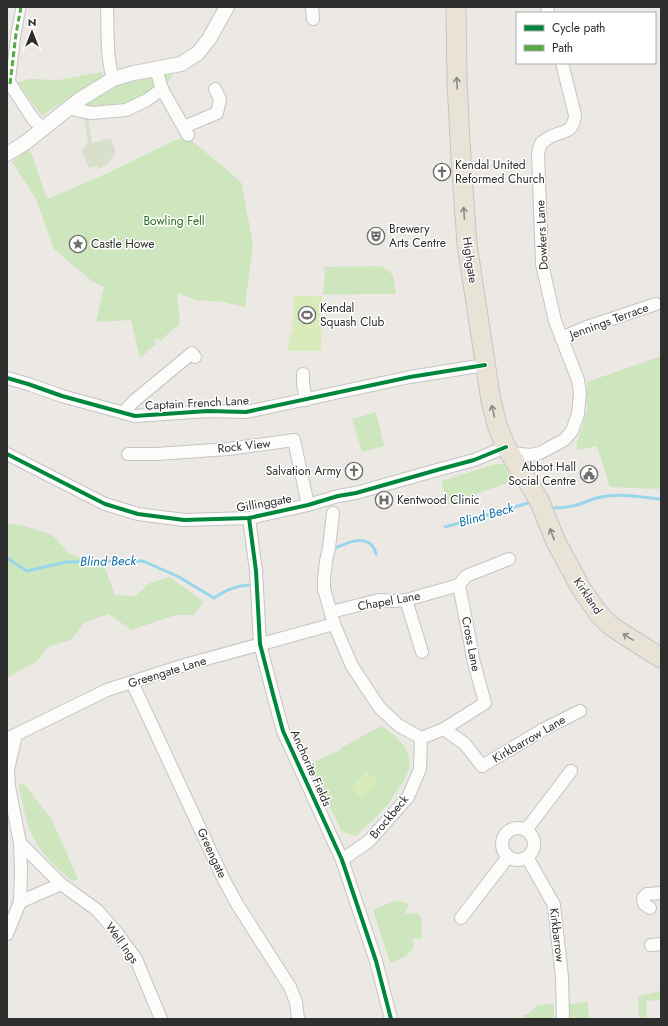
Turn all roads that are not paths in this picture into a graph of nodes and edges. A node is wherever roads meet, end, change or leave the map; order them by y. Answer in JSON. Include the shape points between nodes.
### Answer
{"nodes":[{"id":1,"x":20,"y":7,"type":"edge"},
{"id":2,"x":107,"y":7,"type":"edge"},
{"id":3,"x":227,"y":7,"type":"edge"},
{"id":4,"x":456,"y":7,"type":"edge"},
{"id":5,"x":562,"y":64,"type":"edge"},
{"id":6,"x":156,"y":69,"type":"junction"},
{"id":7,"x":113,"y":78,"type":"junction"},
{"id":8,"x":9,"y":81,"type":"edge"},
{"id":9,"x":162,"y":89,"type":"junction"},
{"id":10,"x":215,"y":89,"type":"dead end"},
{"id":11,"x":70,"y":107,"type":"junction"},
{"id":12,"x":38,"y":124,"type":"dead end"},
{"id":13,"x":7,"y":154,"type":"edge"},
{"id":14,"x":656,"y":304,"type":"dead end"},
{"id":15,"x":561,"y":338,"type":"junction"},
{"id":16,"x":195,"y":357,"type":"dead end"},
{"id":17,"x":485,"y":364,"type":"junction"},
{"id":18,"x":303,"y":374,"type":"dead end"},
{"id":19,"x":7,"y":378,"type":"edge"},
{"id":20,"x":306,"y":400,"type":"junction"},
{"id":21,"x":123,"y":413,"type":"junction"},
{"id":22,"x":508,"y":450,"type":"junction"},
{"id":23,"x":540,"y":453,"type":"junction"},
{"id":24,"x":7,"y":454,"type":"edge"},
{"id":25,"x":128,"y":454,"type":"dead end"},
{"id":26,"x":525,"y":476,"type":"junction"},
{"id":27,"x":308,"y":505,"type":"junction"},
{"id":28,"x":541,"y":505,"type":"joint"},
{"id":29,"x":333,"y":513,"type":"dead end"},
{"id":30,"x":249,"y":518,"type":"junction"},
{"id":31,"x":509,"y":558,"type":"dead end"},
{"id":32,"x":459,"y":585,"type":"junction"},
{"id":33,"x":406,"y":600,"type":"junction"},
{"id":34,"x":332,"y":618,"type":"junction"},
{"id":35,"x":260,"y":644,"type":"junction"},
{"id":36,"x":422,"y":652,"type":"dead end"},
{"id":37,"x":661,"y":658,"type":"edge"},
{"id":38,"x":132,"y":682,"type":"junction"},
{"id":39,"x":580,"y":711,"type":"dead end"},
{"id":40,"x":444,"y":728,"type":"junction"},
{"id":41,"x":12,"y":737,"type":"edge"},
{"id":42,"x":421,"y":738,"type":"junction"},
{"id":43,"x":571,"y":772,"type":"dead end"},
{"id":44,"x":8,"y":786,"type":"edge"},
{"id":45,"x":526,"y":830,"type":"junction"},
{"id":46,"x":20,"y":843,"type":"junction"},
{"id":47,"x":508,"y":857,"type":"junction"},
{"id":48,"x":527,"y":857,"type":"junction"},
{"id":49,"x":342,"y":860,"type":"junction"},
{"id":50,"x":61,"y":884,"type":"junction"},
{"id":51,"x":661,"y":893,"type":"edge"},
{"id":52,"x":20,"y":902,"type":"junction"},
{"id":53,"x":650,"y":908,"type":"dead end"},
{"id":54,"x":461,"y":918,"type":"dead end"},
{"id":55,"x":7,"y":934,"type":"edge"},
{"id":56,"x":161,"y":1019,"type":"edge"},
{"id":57,"x":298,"y":1019,"type":"edge"},
{"id":58,"x":391,"y":1019,"type":"edge"},
{"id":59,"x":563,"y":1019,"type":"edge"}],
"edges":[{"from":1,"to":8,"type":"street"},
{"from":2,"to":7,"type":"street","via":[[108,46]]},
{"from":3,"to":6,"type":"street","via":[[198,53],[181,64]]},
{"from":17,"to":4,"type":"highway","name":"Highgate","one_way":true,"via":[[464,214],[456,71]]},
{"from":5,"to":15,"type":"street","name":"Dowkers Lane","via":[[575,115],[574,123],[569,130],[549,137],[541,143],[538,153],[542,264]]},
{"from":6,"to":7,"type":"street"},
{"from":6,"to":9,"type":"street"},
{"from":7,"to":11,"type":"street"},
{"from":8,"to":12,"type":"street"},
{"from":9,"to":10,"type":"street","via":[[186,131],[217,112],[220,99]]},
{"from":9,"to":11,"type":"street","via":[[126,110],[92,113]]},
{"from":11,"to":13,"type":"street"},
{"from":14,"to":15,"type":"street","name":"Jennings Terrace"},
{"from":15,"to":23,"type":"street","name":"Dowkers Lane","via":[[578,380],[578,414],[572,431],[564,440]]},
{"from":16,"to":21,"type":"street","name":"Captain French Lane","via":[[192,353]]},
{"from":17,"to":20,"type":"street","name":"Captain French Lane","via":[[410,377]]},
{"from":22,"to":17,"type":"highway","name":"Highgate","one_way":true,"via":[[494,414]]},
{"from":18,"to":20,"type":"street"},
{"from":19,"to":21,"type":"street","name":"Captain French Lane"},
{"from":20,"to":21,"type":"street","name":"Captain French Lane","via":[[246,412],[208,411],[134,416]]},
{"from":22,"to":23,"type":"street","name":"Dowkers Lane","via":[[530,455]]},
{"from":22,"to":26,"type":"highway","name":"Highgate"},
{"from":22,"to":27,"type":"street","name":"Gillinggate"},
{"from":23,"to":26,"type":"street","name":"Dowkers Lane"},
{"from":24,"to":30,"type":"street","name":"Gillinggate","via":[[105,504],[138,514],[184,520]]},
{"from":25,"to":27,"type":"street","name":"Rock View","via":[[228,449],[294,440]]},
{"from":26,"to":28,"type":"highway","name":"Highgate"},
{"from":27,"to":30,"type":"street","name":"Gillinggate"},
{"from":37,"to":28,"type":"highway","name":"Kirkland","one_way":true,"via":[[620,633],[599,614],[582,590],[556,542]]},
{"from":29,"to":34,"type":"street","via":[[324,578],[324,589]]},
{"from":30,"to":35,"type":"street","name":"Anchorite Fields","via":[[256,571]]},
{"from":31,"to":32,"type":"street","name":"Chapel Lane","via":[[466,576]]},
{"from":32,"to":33,"type":"street","name":"Chapel Lane"},
{"from":32,"to":40,"type":"street","name":"Cross Lane","via":[[473,659],[485,703]]},
{"from":33,"to":34,"type":"street","name":"Chapel Lane","via":[[379,600]]},
{"from":33,"to":36,"type":"street"},
{"from":34,"to":35,"type":"street","name":"Greengate Lane"},
{"from":34,"to":42,"type":"street","via":[[352,666],[379,707],[398,725]]},
{"from":35,"to":38,"type":"street","name":"Greengate Lane"},
{"from":35,"to":49,"type":"street","name":"Anchorite Fields","via":[[283,731]]},
{"from":38,"to":41,"type":"street","name":"Greengate Lane","via":[[107,690]]},
{"from":38,"to":57,"type":"street","name":"Greengate","via":[[223,878],[290,987],[296,1002]]},
{"from":39,"to":40,"type":"street","name":"Kirkbarrow Lane","via":[[482,766],[465,744]]},
{"from":40,"to":42,"type":"street"},
{"from":41,"to":44,"type":"street"},
{"from":42,"to":49,"type":"street","name":"Brockbeck","via":[[420,769],[408,796],[369,840]]},
{"from":43,"to":45,"type":"street"},
{"from":44,"to":46,"type":"street"},
{"from":45,"to":47,"type":"street","via":[[516,827],[506,832],[501,842]]},
{"from":45,"to":48,"type":"street","via":[[534,843],[531,854]]},
{"from":46,"to":50,"type":"street","name":"Well Ings"},
{"from":46,"to":52,"type":"street"},
{"from":47,"to":48,"type":"street","via":[[518,860]]},
{"from":47,"to":54,"type":"street"},
{"from":48,"to":59,"type":"street","name":"Kirkbarrow","via":[[554,905],[562,977]]},
{"from":49,"to":58,"type":"street","name":"Anchorite Fields","via":[[376,961]]},
{"from":50,"to":52,"type":"street"},
{"from":50,"to":56,"type":"street","name":"Well Ings","via":[[96,910],[117,933],[136,959]]},
{"from":51,"to":53,"type":"street","via":[[647,894],[643,898],[644,904]]},
{"from":52,"to":55,"type":"street"}]}
